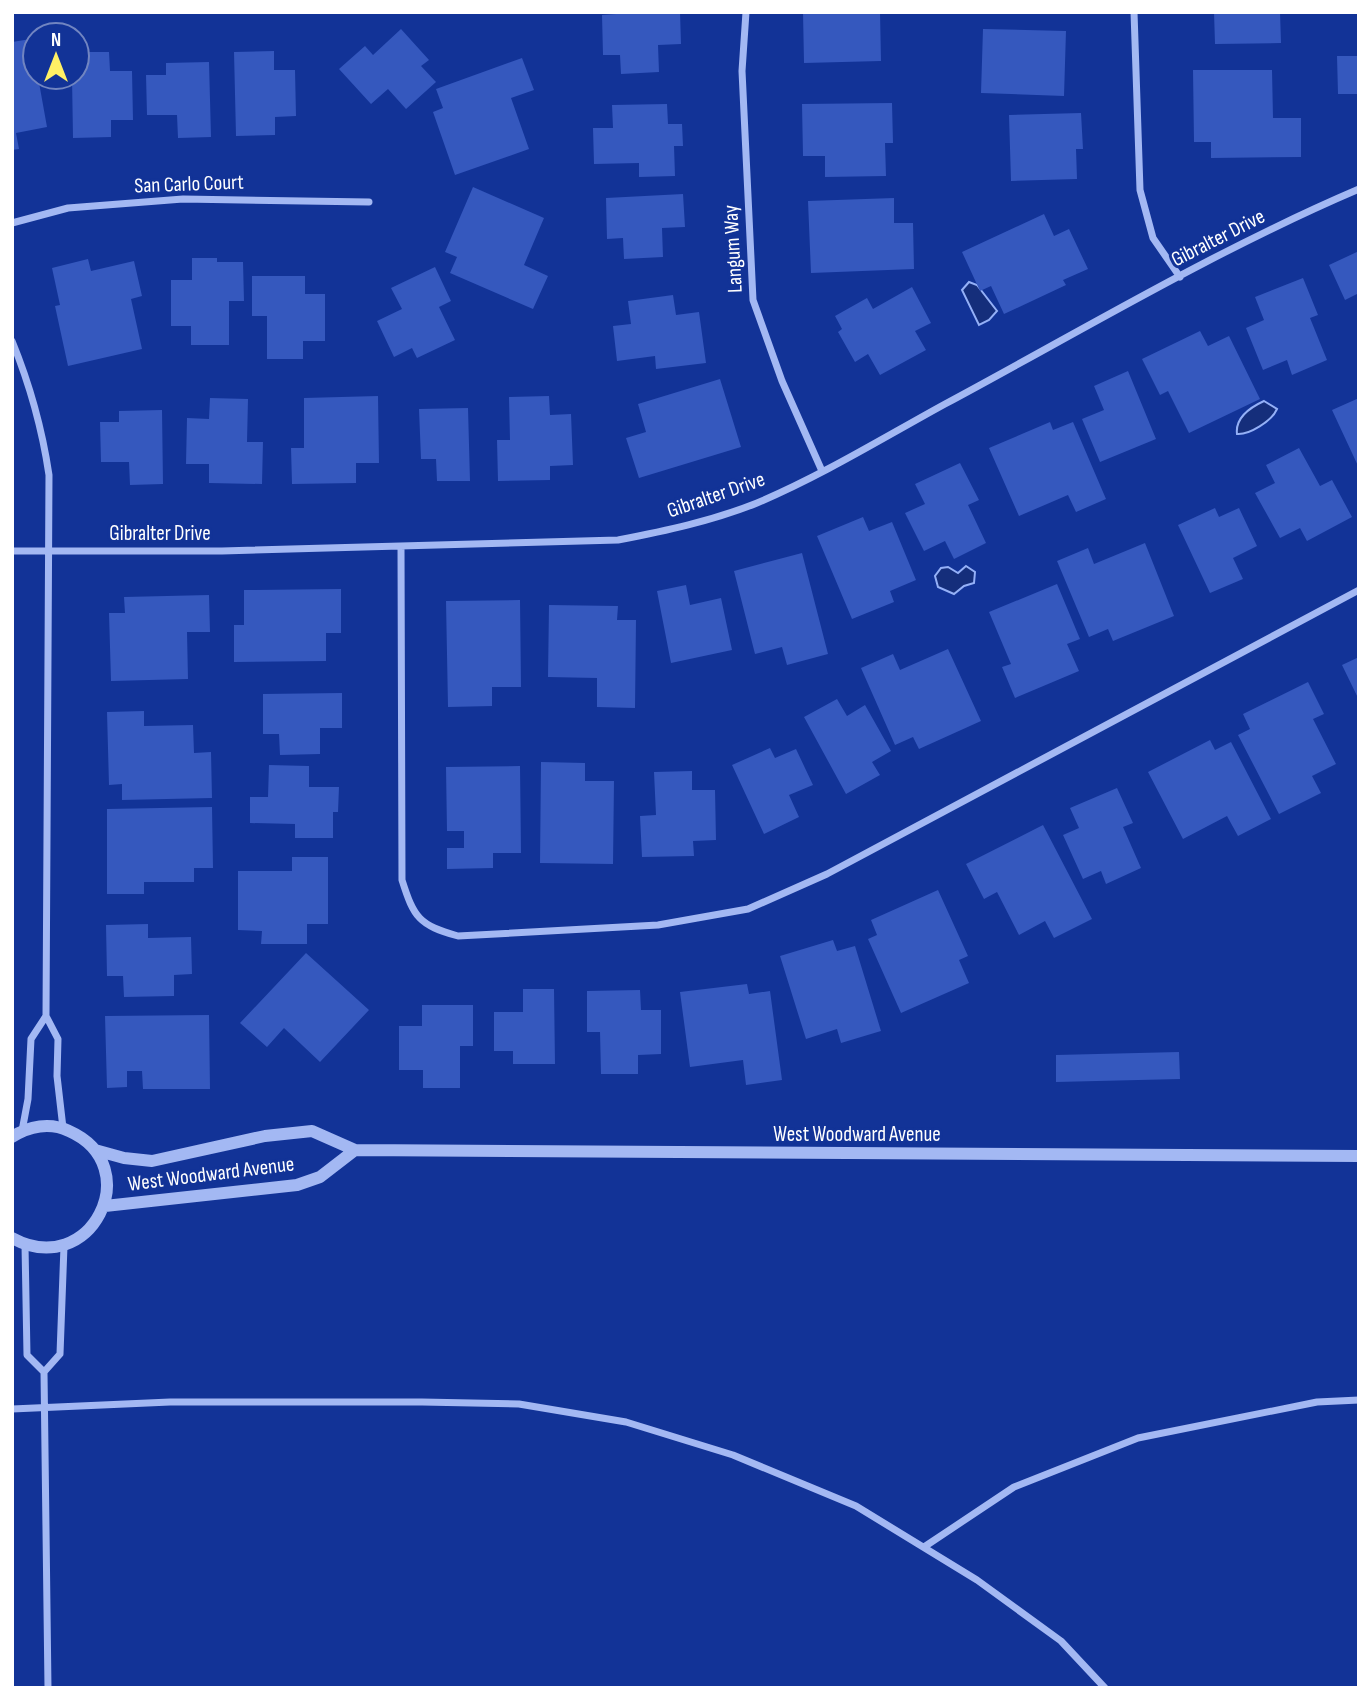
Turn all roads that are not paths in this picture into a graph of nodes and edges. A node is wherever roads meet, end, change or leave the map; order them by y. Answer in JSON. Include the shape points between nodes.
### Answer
{"nodes":[{"id":1,"x":746,"y":12,"type":"edge"},
{"id":2,"x":1134,"y":12,"type":"edge"},
{"id":3,"x":1359,"y":189,"type":"edge"},
{"id":4,"x":369,"y":202,"type":"dead end"},
{"id":5,"x":12,"y":223,"type":"edge"},
{"id":6,"x":1180,"y":277,"type":"junction"},
{"id":7,"x":12,"y":341,"type":"edge"},
{"id":8,"x":822,"y":471,"type":"junction"},
{"id":9,"x":401,"y":547,"type":"junction"},
{"id":10,"x":12,"y":551,"type":"edge"},
{"id":11,"x":47,"y":551,"type":"junction"},
{"id":12,"x":1359,"y":590,"type":"edge"},
{"id":13,"x":46,"y":1016,"type":"junction"},
{"id":14,"x":63,"y":1128,"type":"junction"},
{"id":15,"x":17,"y":1134,"type":"edge"},
{"id":16,"x":95,"y":1150,"type":"junction"},
{"id":17,"x":355,"y":1150,"type":"junction"},
{"id":18,"x":1359,"y":1156,"type":"edge"},
{"id":19,"x":105,"y":1206,"type":"junction"},
{"id":20,"x":12,"y":1238,"type":"edge"},
{"id":21,"x":25,"y":1245,"type":"junction"},
{"id":22,"x":64,"y":1246,"type":"junction"},
{"id":23,"x":44,"y":1372,"type":"junction"},
{"id":24,"x":1359,"y":1400,"type":"edge"},
{"id":25,"x":12,"y":1409,"type":"edge"},
{"id":26,"x":45,"y":1409,"type":"junction"},
{"id":27,"x":924,"y":1547,"type":"junction"},
{"id":28,"x":48,"y":1688,"type":"edge"},
{"id":29,"x":1105,"y":1688,"type":"edge"}],
"edges":[{"from":1,"to":8,"type":"street","name":"Langum Way","via":[[742,71],[753,300]]},
{"from":2,"to":6,"type":"street","via":[[1140,190],[1153,238]]},
{"from":3,"to":6,"type":"street","name":"Gibralter Drive"},
{"from":4,"to":5,"type":"street","name":"San Carlo Court","via":[[183,199],[68,208]]},
{"from":6,"to":8,"type":"street","name":"Gibralter Drive"},
{"from":7,"to":11,"type":"street","via":[[44,438],[49,475]]},
{"from":8,"to":9,"type":"street","name":"Gibralter Drive","via":[[756,503],[679,528],[618,540]]},
{"from":9,"to":11,"type":"street","name":"Gibralter Drive"},
{"from":9,"to":12,"type":"street","via":[[402,880],[412,911],[429,928],[458,936],[658,925],[748,908],[827,874]]},
{"from":10,"to":11,"type":"street","name":"Gibralter Drive"},
{"from":11,"to":13,"type":"street"},
{"from":13,"to":14,"type":"street","via":[[58,1039]]},
{"from":13,"to":15,"type":"street","via":[[31,1039],[28,1099]]},
{"from":14,"to":15,"type":"street","via":[[42,1126]]},
{"from":14,"to":16,"type":"street","via":[[81,1136]]},
{"from":16,"to":17,"type":"street","name":"West Woodward Avenue","via":[[152,1161],[265,1136],[312,1131]]},
{"from":16,"to":19,"type":"street","via":[[104,1167]]},
{"from":17,"to":18,"type":"street","name":"West Woodward Avenue"},
{"from":17,"to":19,"type":"street","name":"West Woodward Avenue","via":[[320,1177],[297,1185]]},
{"from":19,"to":22,"type":"street","via":[[96,1224]]},
{"from":20,"to":21,"type":"street"},
{"from":21,"to":22,"type":"street"},
{"from":21,"to":23,"type":"street","via":[[27,1355]]},
{"from":22,"to":23,"type":"street","via":[[60,1354]]},
{"from":23,"to":26,"type":"street"},
{"from":24,"to":27,"type":"street","via":[[1317,1402],[1138,1438],[1014,1487]]},
{"from":25,"to":26,"type":"street"},
{"from":26,"to":27,"type":"street","via":[[170,1402],[519,1404],[626,1422],[733,1455],[856,1506]]},
{"from":26,"to":28,"type":"street"},
{"from":27,"to":29,"type":"street","via":[[1061,1641]]}]}
